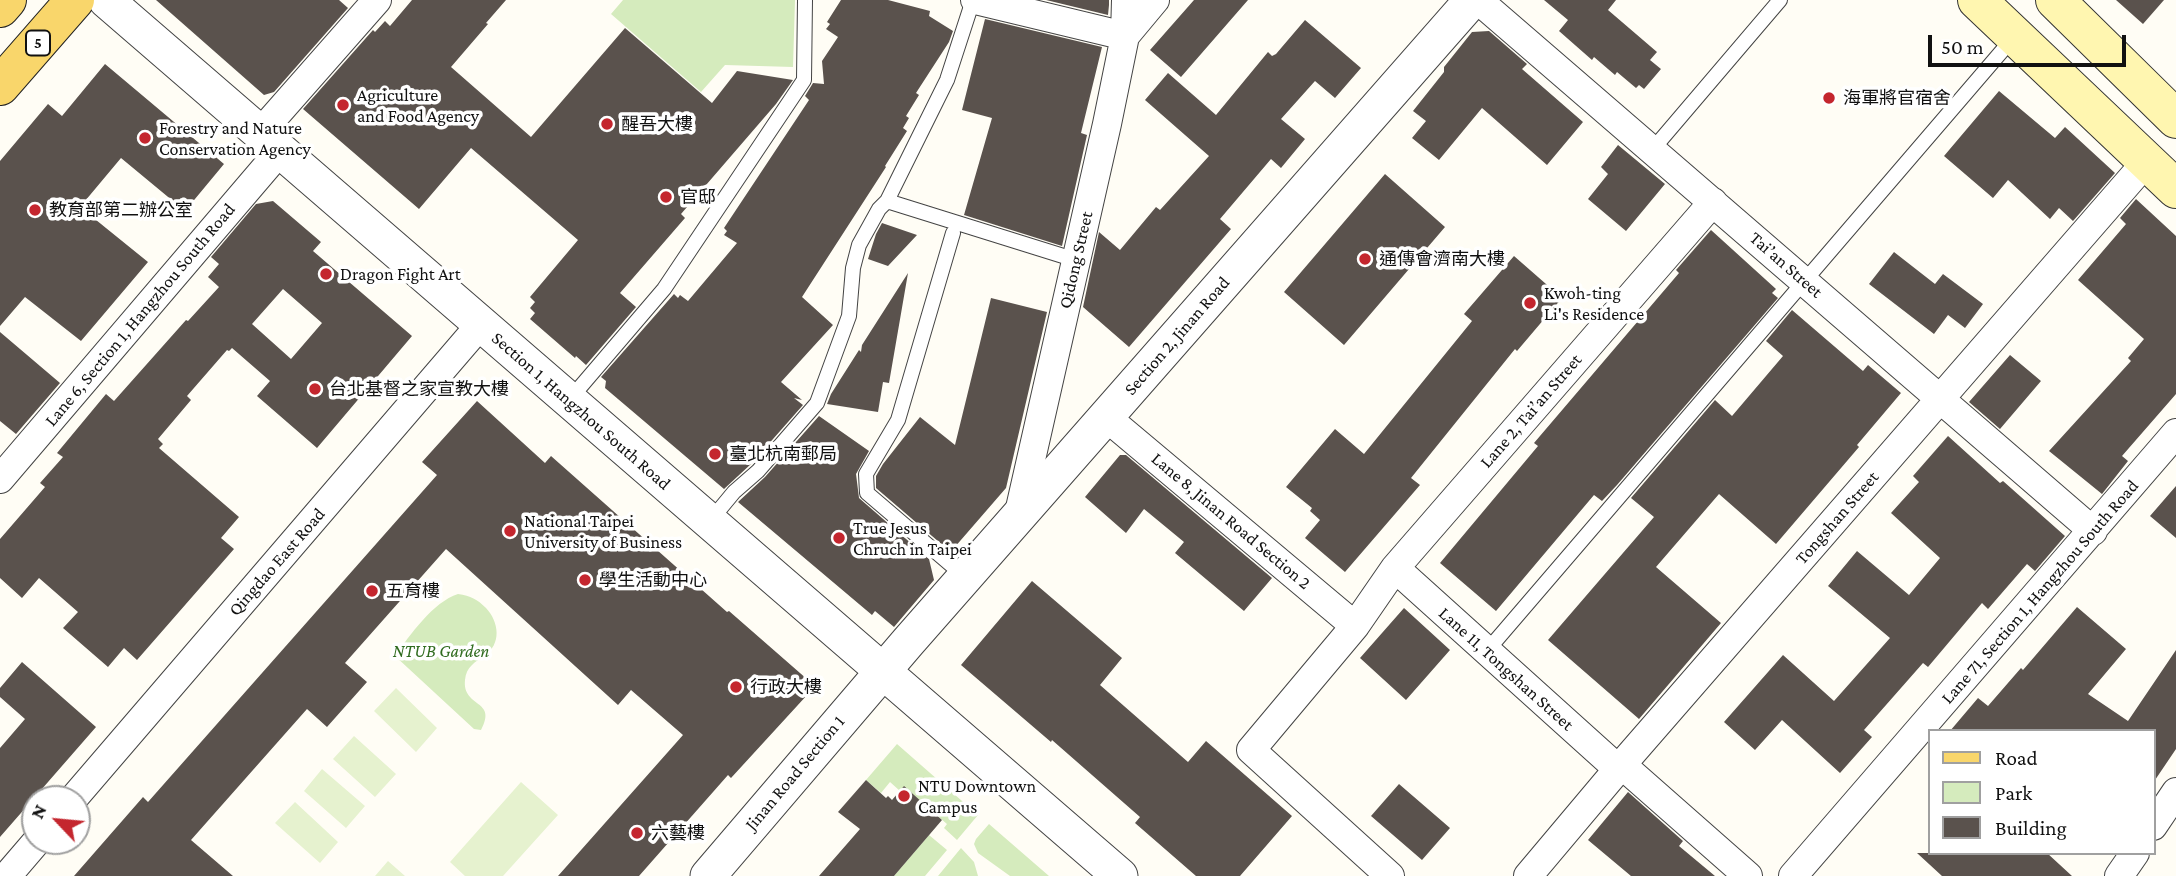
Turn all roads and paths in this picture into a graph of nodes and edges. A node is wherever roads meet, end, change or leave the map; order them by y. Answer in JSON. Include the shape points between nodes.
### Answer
{"nodes":[{"id":1,"x":7,"y":0,"type":"edge"},
{"id":2,"x":75,"y":0,"type":"edge"},
{"id":3,"x":106,"y":0,"type":"edge"},
{"id":4,"x":377,"y":0,"type":"edge"},
{"id":5,"x":804,"y":0,"type":"edge"},
{"id":6,"x":974,"y":0,"type":"edge"},
{"id":7,"x":1126,"y":0,"type":"edge"},
{"id":8,"x":1155,"y":0,"type":"edge"},
{"id":9,"x":1472,"y":0,"type":"edge"},
{"id":10,"x":1478,"y":0,"type":"edge"},
{"id":11,"x":1780,"y":0,"type":"edge"},
{"id":12,"x":1977,"y":0,"type":"edge"},
{"id":13,"x":2055,"y":0,"type":"edge"},
{"id":14,"x":0,"y":8,"type":"edge"},
{"id":15,"x":1125,"y":36,"type":"junction"},
{"id":16,"x":2015,"y":37,"type":"junction"},
{"id":17,"x":0,"y":86,"type":"edge"},
{"id":18,"x":2176,"y":119,"type":"edge"},
{"id":19,"x":270,"y":142,"type":"junction"},
{"id":20,"x":1653,"y":149,"type":"junction"},
{"id":21,"x":2147,"y":161,"type":"junction"},
{"id":22,"x":2176,"y":189,"type":"edge"},
{"id":23,"x":887,"y":201,"type":"junction"},
{"id":24,"x":1713,"y":202,"type":"junction"},
{"id":25,"x":953,"y":233,"type":"dead end"},
{"id":26,"x":1076,"y":260,"type":"junction"},
{"id":27,"x":1805,"y":281,"type":"junction"},
{"id":28,"x":481,"y":324,"type":"junction"},
{"id":29,"x":1940,"y":399,"type":"junction"},
{"id":30,"x":569,"y":400,"type":"junction"},
{"id":31,"x":1106,"y":416,"type":"junction"},
{"id":32,"x":2176,"y":433,"type":"edge"},
{"id":33,"x":0,"y":479,"type":"edge"},
{"id":34,"x":1017,"y":518,"type":"junction"},
{"id":35,"x":710,"y":521,"type":"junction"},
{"id":36,"x":2093,"y":531,"type":"junction"},
{"id":37,"x":1395,"y":568,"type":"junction"},
{"id":38,"x":965,"y":577,"type":"junction"},
{"id":39,"x":1355,"y":626,"type":"junction"},
{"id":40,"x":1486,"y":652,"type":"junction"},
{"id":41,"x":883,"y":671,"type":"junction"},
{"id":42,"x":1620,"y":767,"type":"junction"},
{"id":43,"x":85,"y":785,"type":"edge"},
{"id":44,"x":2176,"y":792,"type":"edge"},
{"id":45,"x":2155,"y":823,"type":"edge"},
{"id":46,"x":24,"y":855,"type":"edge"},
{"id":47,"x":2134,"y":855,"type":"edge"},
{"id":48,"x":9,"y":871,"type":"edge"},
{"id":49,"x":708,"y":876,"type":"edge"},
{"id":50,"x":1120,"y":876,"type":"edge"},
{"id":51,"x":1390,"y":876,"type":"edge"},
{"id":52,"x":1528,"y":876,"type":"edge"},
{"id":53,"x":1748,"y":876,"type":"edge"},
{"id":54,"x":1793,"y":876,"type":"edge"},
{"id":55,"x":2119,"y":876,"type":"edge"}],
"edges":[{"from":1,"to":14,"type":"main road"},
{"from":2,"to":17,"type":"main road","number":"5"},
{"from":3,"to":19,"type":"street","name":"Section 1, Hangzhou South Road"},
{"from":4,"to":19,"type":"street","name":"Lane 6, Section 1, Hangzhou South Road"},
{"from":5,"to":30,"type":"lane","via":[[804,79],[664,289]]},
{"from":6,"to":15,"type":"street"},
{"from":6,"to":23,"type":"lane","via":[[947,80]]},
{"from":7,"to":15,"type":"street","name":"Qidong Street"},
{"from":8,"to":15,"type":"street"},
{"from":9,"to":31,"type":"street","name":"Section 2, Jinan Road"},
{"from":10,"to":20,"type":"street","name":"Tai’an Street"},
{"from":11,"to":20,"type":"lane"},
{"from":12,"to":16,"type":"main road"},
{"from":13,"to":18,"type":"main road"},
{"from":15,"to":26,"type":"street","name":"Qidong Street"},
{"from":16,"to":21,"type":"main road"},
{"from":16,"to":27,"type":"lane"},
{"from":19,"to":28,"type":"street","name":"Section 1, Hangzhou South Road"},
{"from":19,"to":33,"type":"street","name":"Lane 6, Section 1, Hangzhou South Road"},
{"from":20,"to":24,"type":"street","name":"Tai’an Street"},
{"from":21,"to":22,"type":"main road"},
{"from":21,"to":29,"type":"street","name":"Tongshan Street"},
{"from":23,"to":26,"type":"lane"},
{"from":23,"to":35,"type":"lane","via":[[859,245],[849,316],[817,402]]},
{"from":24,"to":27,"type":"street","name":"Tai’an Street"},
{"from":24,"to":37,"type":"street","name":"Lane 2, Tai’an Street"},
{"from":25,"to":38,"type":"lane","via":[[898,420],[866,474],[867,493]]},
{"from":26,"to":34,"type":"street","name":"Qidong Street"},
{"from":27,"to":29,"type":"street","name":"Tai’an Street"},
{"from":27,"to":40,"type":"lane"},
{"from":28,"to":30,"type":"street","name":"Section 1, Hangzhou South Road"},
{"from":28,"to":43,"type":"street","name":"Qingdao East Road"},
{"from":29,"to":36,"type":"street","name":"Tai’an Street"},
{"from":29,"to":42,"type":"street","name":"Tongshan Street"},
{"from":30,"to":35,"type":"street","name":"Section 1, Hangzhou South Road"},
{"from":31,"to":34,"type":"street","name":"Section 2, Jinan Road"},
{"from":31,"to":39,"type":"street","name":"Lane 8, Jinan Road Section 2"},
{"from":32,"to":36,"type":"street","name":"Lane 71, Section 1, Hangzhou South Road"},
{"from":34,"to":38,"type":"street","name":"Section 2, Jinan Road"},
{"from":35,"to":41,"type":"street","name":"Section 1, Hangzhou South Road"},
{"from":36,"to":54,"type":"street","name":"Lane 71, Section 1, Hangzhou South Road"},
{"from":37,"to":39,"type":"street","name":"Lane 2, Tai’an Street"},
{"from":37,"to":40,"type":"street","name":"Lane 11, Tongshan Street"},
{"from":38,"to":41,"type":"street","name":"Section 2, Jinan Road"},
{"from":39,"to":51,"type":"street","name":"Lane 2, Tai’an Street","via":[[1251,750]]},
{"from":40,"to":42,"type":"street","name":"Lane 11, Tongshan Street"},
{"from":41,"to":49,"type":"street","name":"Jinan Road Section 1"},
{"from":41,"to":50,"type":"street","name":"Section 1, Hangzhou South Road"},
{"from":42,"to":52,"type":"street","name":"Tongshan Street"},
{"from":42,"to":53,"type":"street","name":"Lane 11, Tongshan Street"},
{"from":44,"to":45,"type":"street"},
{"from":46,"to":48,"type":"street"},
{"from":47,"to":55,"type":"street"}]}
